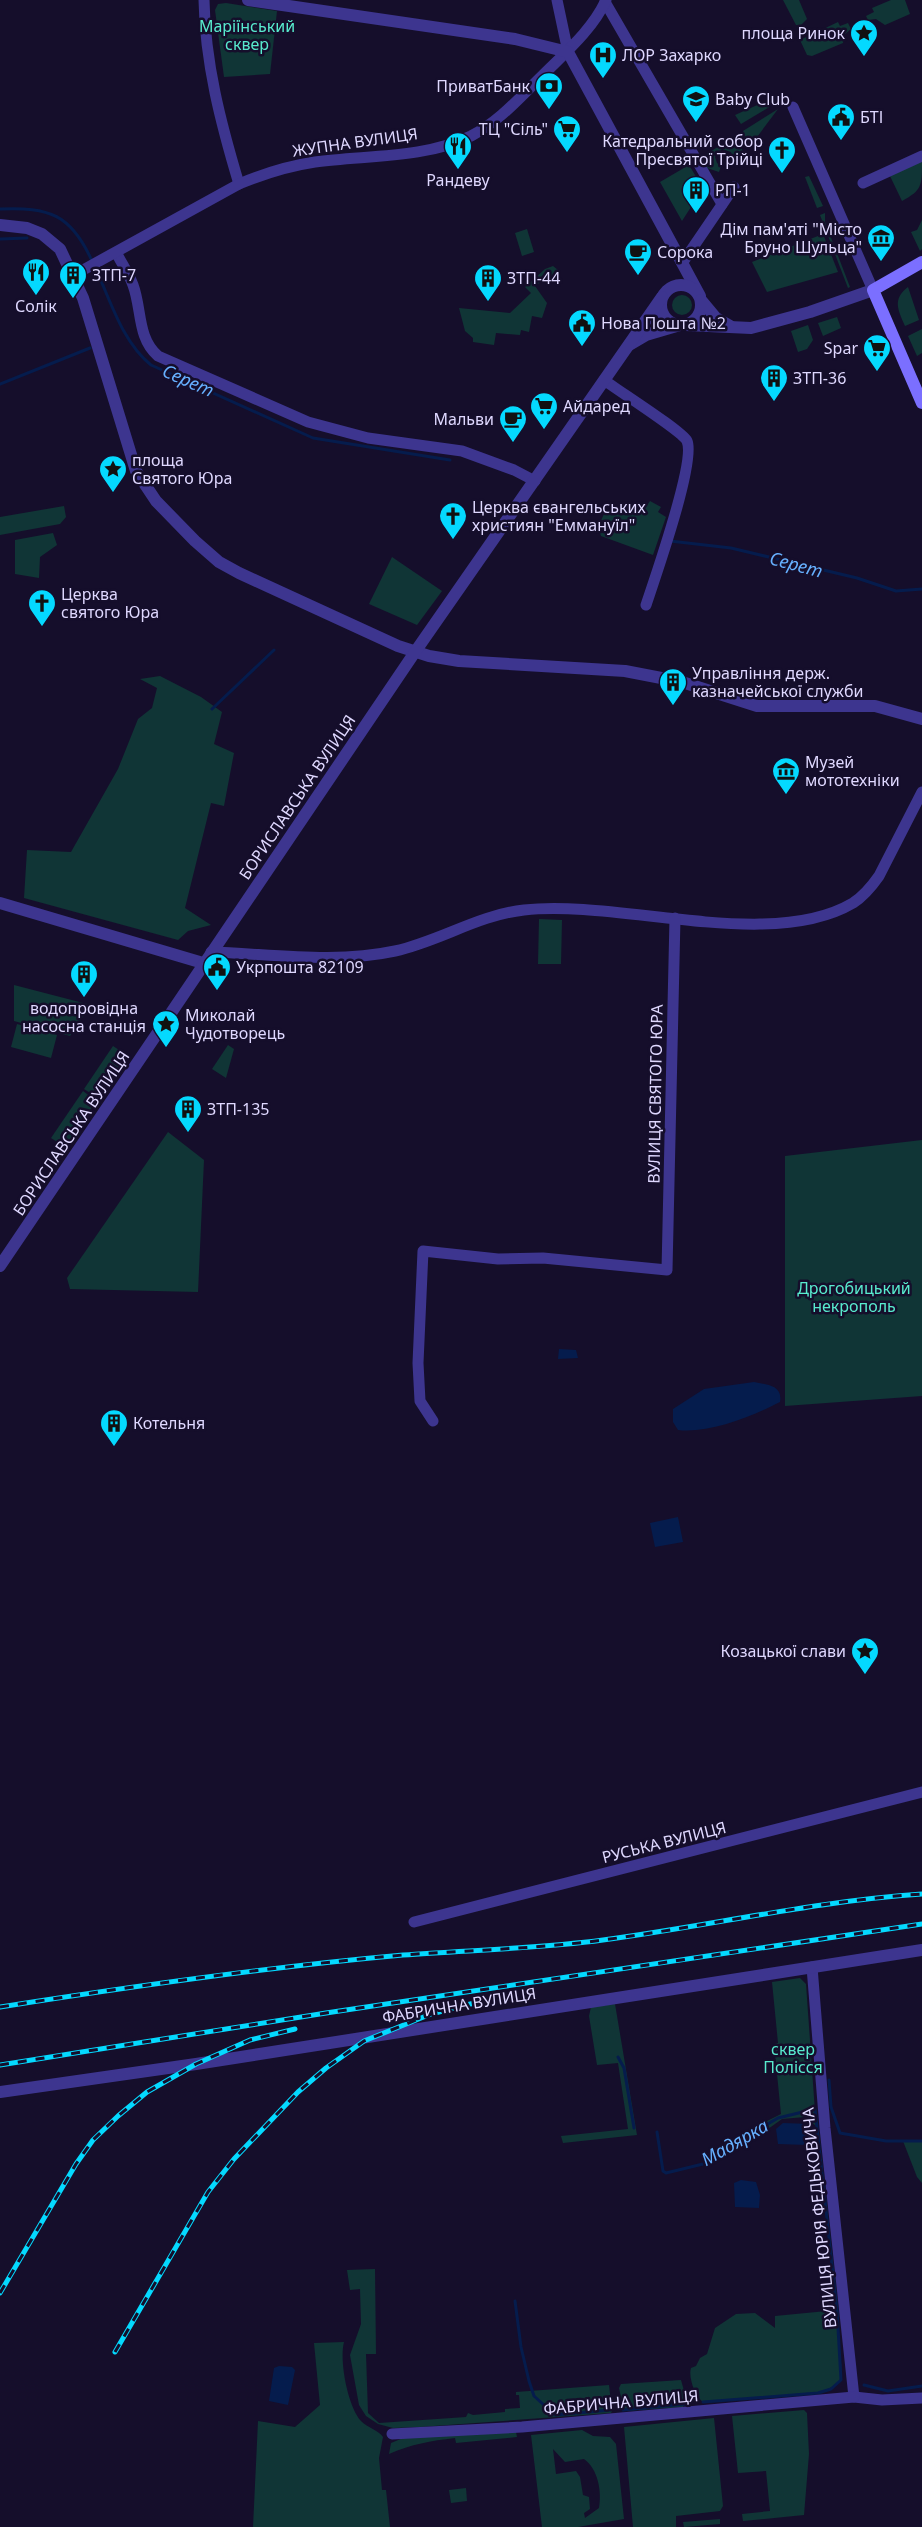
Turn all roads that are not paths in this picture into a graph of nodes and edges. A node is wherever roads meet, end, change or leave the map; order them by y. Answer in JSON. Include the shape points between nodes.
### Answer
{"nodes":[{"id":1,"x":204,"y":0,"type":"edge"},
{"id":2,"x":248,"y":0,"type":"edge"},
{"id":3,"x":557,"y":0,"type":"edge"},
{"id":4,"x":266,"y":1,"type":"edge"},
{"id":5,"x":606,"y":1,"type":"edge"},
{"id":6,"x":568,"y":52,"type":"junction"},
{"id":7,"x":793,"y":107,"type":"dead end"},
{"id":8,"x":922,"y":156,"type":"edge"},
{"id":9,"x":863,"y":183,"type":"dead end"},
{"id":10,"x":239,"y":184,"type":"junction"},
{"id":11,"x":734,"y":187,"type":"dead end"},
{"id":12,"x":722,"y":204,"type":"junction"},
{"id":13,"x":0,"y":225,"type":"edge"},
{"id":14,"x":117,"y":254,"type":"junction"},
{"id":15,"x":683,"y":262,"type":"junction"},
{"id":16,"x":922,"y":262,"type":"edge"},
{"id":17,"x":74,"y":275,"type":"junction"},
{"id":18,"x":872,"y":290,"type":"junction"},
{"id":19,"x":664,"y":295,"type":"junction"},
{"id":20,"x":700,"y":298,"type":"junction"},
{"id":21,"x":683,"y":325,"type":"junction"},
{"id":22,"x":732,"y":327,"type":"junction"},
{"id":23,"x":625,"y":348,"type":"junction"},
{"id":24,"x":604,"y":380,"type":"junction"},
{"id":25,"x":922,"y":403,"type":"edge"},
{"id":26,"x":535,"y":480,"type":"junction"},
{"id":27,"x":646,"y":604,"type":"dead end"},
{"id":28,"x":415,"y":652,"type":"junction"},
{"id":29,"x":922,"y":719,"type":"edge"},
{"id":30,"x":922,"y":792,"type":"edge"},
{"id":31,"x":0,"y":903,"type":"edge"},
{"id":32,"x":675,"y":918,"type":"junction"},
{"id":33,"x":210,"y":952,"type":"junction"},
{"id":34,"x":203,"y":963,"type":"junction"},
{"id":35,"x":0,"y":1266,"type":"edge"},
{"id":36,"x":433,"y":1421,"type":"dead end"},
{"id":37,"x":922,"y":1792,"type":"edge"},
{"id":38,"x":414,"y":1922,"type":"dead end"},
{"id":39,"x":922,"y":1950,"type":"edge"},
{"id":40,"x":812,"y":1967,"type":"junction"},
{"id":41,"x":0,"y":2092,"type":"edge"},
{"id":42,"x":854,"y":2398,"type":"junction"},
{"id":43,"x":922,"y":2398,"type":"edge"},
{"id":44,"x":392,"y":2434,"type":"dead end"}],
"edges":[{"from":1,"to":10,"type":"street","via":[[209,64]]},
{"from":2,"to":4,"type":"street"},
{"from":3,"to":6,"type":"street"},
{"from":4,"to":6,"type":"street","via":[[515,39]]},
{"from":5,"to":6,"type":"street","name":"ЖУПНА ВУЛИЦЯ"},
{"from":5,"to":12,"type":"street"},
{"from":6,"to":10,"type":"street","name":"ЖУПНА ВУЛИЦЯ","via":[[510,109],[464,139],[425,150],[301,164]]},
{"from":6,"to":15,"type":"street"},
{"from":7,"to":18,"type":"street"},
{"from":8,"to":9,"type":"street"},
{"from":10,"to":14,"type":"street","name":"ЖУПНА ВУЛИЦЯ"},
{"from":11,"to":12,"type":"street"},
{"from":12,"to":15,"type":"street"},
{"from":13,"to":17,"type":"street","via":[[26,228],[50,240],[60,249]]},
{"from":14,"to":17,"type":"street","name":"ЖУПНА ВУЛИЦЯ"},
{"from":14,"to":26,"type":"street","via":[[132,284],[144,338],[150,350],[158,356],[308,422],[368,438],[462,451]]},
{"from":15,"to":19,"type":"street","name":"БОРИСЛАВСЬКА ВУЛИЦЯ"},
{"from":15,"to":20,"type":"street"},
{"from":16,"to":18,"type":"main road"},
{"from":17,"to":28,"type":"street","via":[[133,465],[156,501],[219,562],[274,591]]},
{"from":18,"to":22,"type":"street","name":"БОРИСЛАВСЬКА ВУЛИЦЯ","via":[[778,322],[751,328]]},
{"from":18,"to":25,"type":"main road"},
{"from":19,"to":20,"type":"street","via":[[681,284],[694,289]]},
{"from":19,"to":21,"type":"street","via":[[661,306],[664,316],[671,323]]},
{"from":19,"to":23,"type":"street","name":"БОРИСЛАВСЬКА ВУЛИЦЯ"},
{"from":20,"to":21,"type":"street","via":[[699,316]]},
{"from":20,"to":22,"type":"street","via":[[716,318]]},
{"from":21,"to":22,"type":"street","name":"БОРИСЛАВСЬКА ВУЛИЦЯ"},
{"from":21,"to":23,"type":"street","name":"БОРИСЛАВСЬКА ВУЛИЦЯ","via":[[646,335]]},
{"from":23,"to":24,"type":"street","name":"БОРИСЛАВСЬКА ВУЛИЦЯ"},
{"from":24,"to":26,"type":"street","name":"БОРИСЛАВСЬКА ВУЛИЦЯ"},
{"from":24,"to":27,"type":"street","via":[[687,440],[689,448],[686,474]]},
{"from":26,"to":28,"type":"street","name":"БОРИСЛАВСЬКА ВУЛИЦЯ"},
{"from":28,"to":29,"type":"street","via":[[459,661],[625,671],[682,682],[757,706],[874,706]]},
{"from":28,"to":33,"type":"street","name":"БОРИСЛАВСЬКА ВУЛИЦЯ"},
{"from":30,"to":32,"type":"street","via":[[879,876],[865,893],[847,906],[823,916],[784,922]]},
{"from":31,"to":34,"type":"street"},
{"from":32,"to":33,"type":"street","via":[[540,909],[491,916],[423,944],[366,956],[305,957]]},
{"from":32,"to":36,"type":"street","name":"ВУЛИЦЯ СВЯТОГО ЮРА","via":[[667,1270],[422,1251],[418,1363],[420,1401]]},
{"from":33,"to":34,"type":"street","name":"БОРИСЛАВСЬКА ВУЛИЦЯ"},
{"from":34,"to":35,"type":"street","name":"БОРИСЛАВСЬКА ВУЛИЦЯ"},
{"from":37,"to":38,"type":"street","name":"РУСЬКА ВУЛИЦЯ"},
{"from":39,"to":40,"type":"street","name":"ФАБРИЧНА ВУЛИЦЯ"},
{"from":40,"to":41,"type":"street","name":"ФАБРИЧНА ВУЛИЦЯ"},
{"from":40,"to":42,"type":"street","name":"ВУЛИЦЯ ЮРІЯ ФЕДЬКОВИЧА","via":[[825,2128]]},
{"from":42,"to":43,"type":"street"},
{"from":42,"to":44,"type":"street","name":"ФАБРИЧНА ВУЛИЦЯ","via":[[522,2427]]}]}
